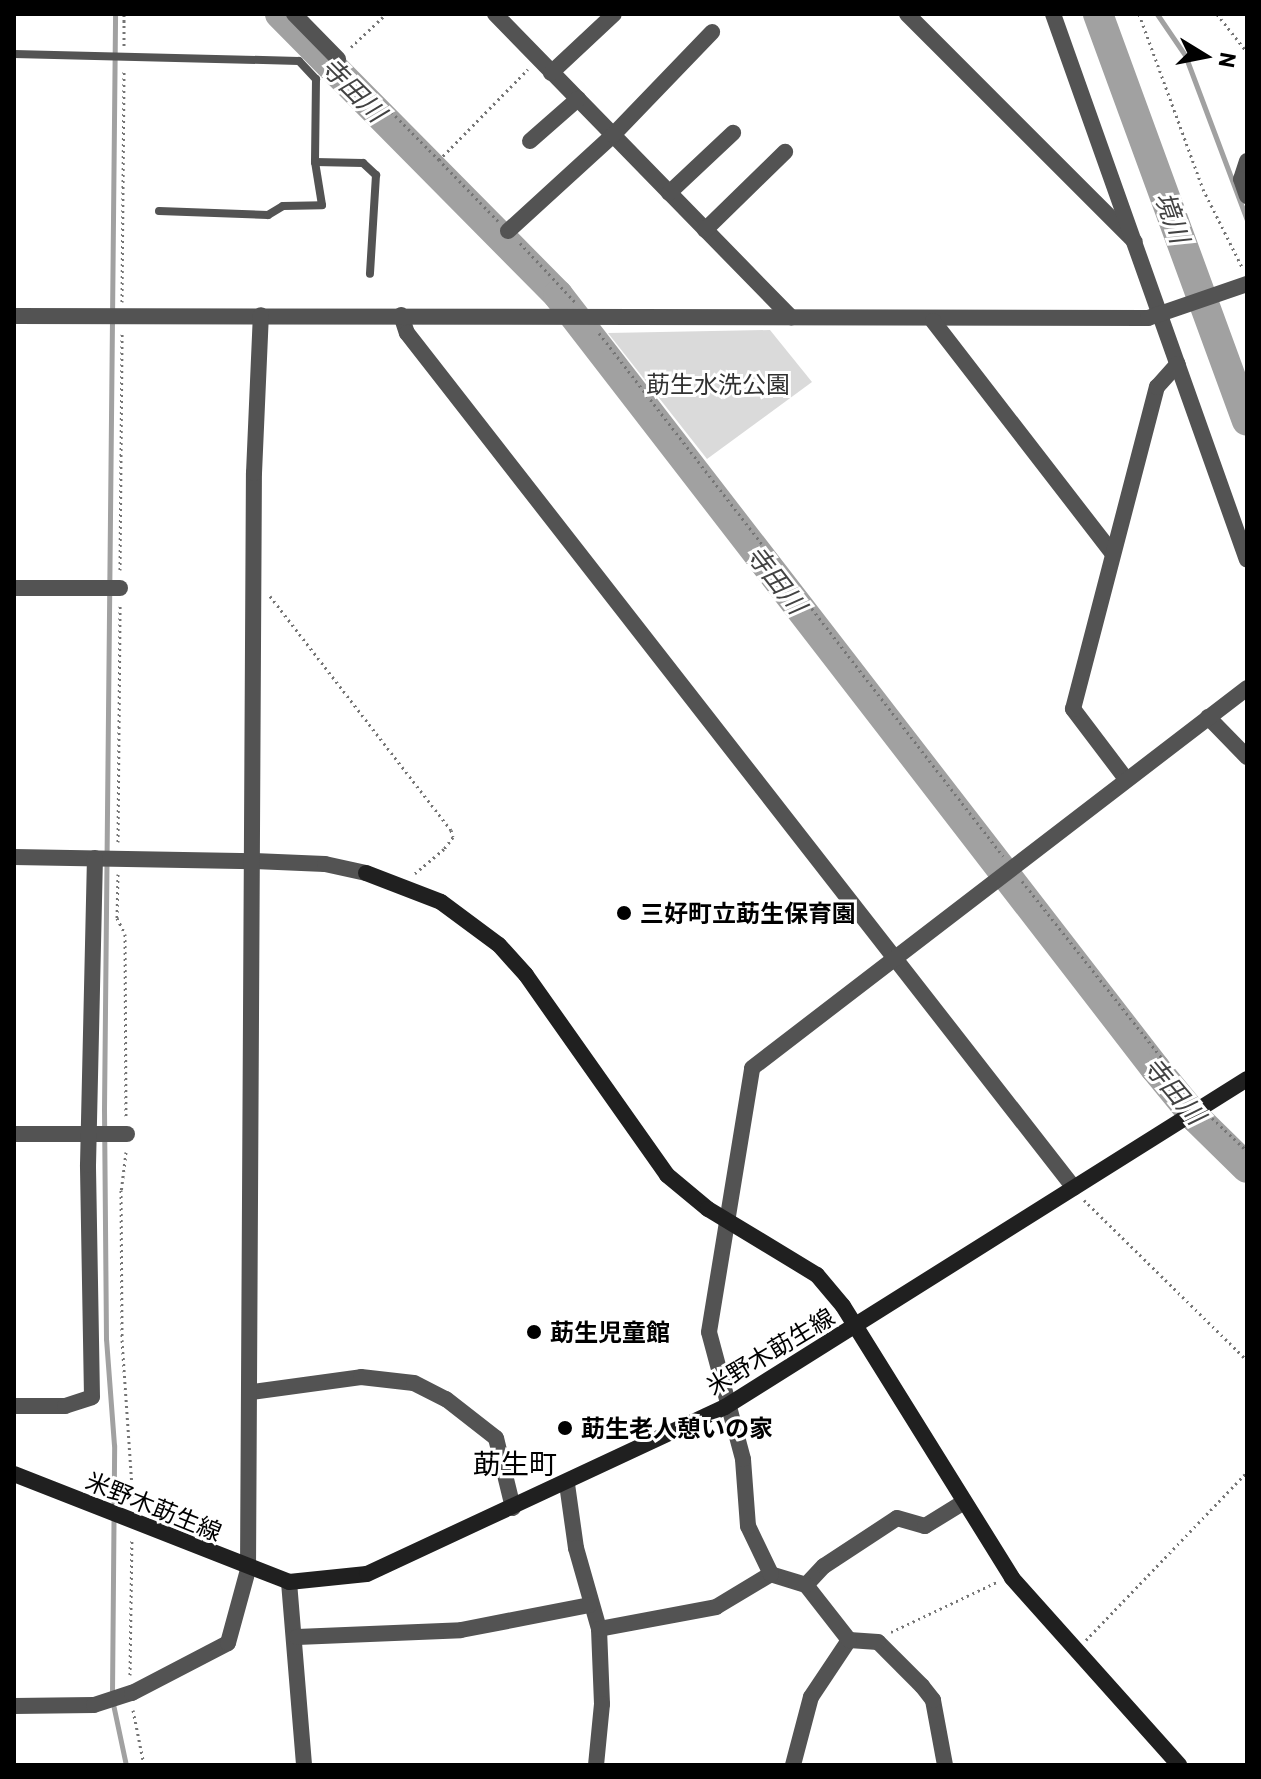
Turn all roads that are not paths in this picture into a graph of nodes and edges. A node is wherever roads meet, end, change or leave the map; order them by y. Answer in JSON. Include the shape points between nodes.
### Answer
{"nodes":[{"id":1,"x":294,"y":14,"type":"edge"},
{"id":2,"x":495,"y":14,"type":"edge"},
{"id":3,"x":614,"y":14,"type":"edge"},
{"id":4,"x":907,"y":14,"type":"edge"},
{"id":5,"x":1053,"y":14,"type":"edge"},
{"id":6,"x":712,"y":32,"type":"dead end"},
{"id":7,"x":14,"y":54,"type":"edge"},
{"id":8,"x":338,"y":59,"type":"road end"},
{"id":9,"x":551,"y":73,"type":"junction"},
{"id":10,"x":578,"y":99,"type":"junction"},
{"id":11,"x":733,"y":133,"type":"dead end"},
{"id":12,"x":613,"y":135,"type":"junction"},
{"id":13,"x":530,"y":141,"type":"dead end"},
{"id":14,"x":785,"y":152,"type":"dead end"},
{"id":15,"x":1247,"y":161,"type":"edge"},
{"id":16,"x":315,"y":162,"type":"junction"},
{"id":17,"x":669,"y":193,"type":"junction"},
{"id":18,"x":1247,"y":196,"type":"edge"},
{"id":19,"x":159,"y":211,"type":"dead end"},
{"id":20,"x":705,"y":230,"type":"junction"},
{"id":21,"x":508,"y":231,"type":"road end"},
{"id":22,"x":1135,"y":242,"type":"junction"},
{"id":23,"x":370,"y":274,"type":"dead end"},
{"id":24,"x":1245,"y":283,"type":"edge"},
{"id":25,"x":261,"y":315,"type":"junction"},
{"id":26,"x":401,"y":315,"type":"junction"},
{"id":27,"x":1162,"y":315,"type":"junction"},
{"id":28,"x":14,"y":316,"type":"edge"},
{"id":29,"x":791,"y":317,"type":"junction"},
{"id":30,"x":933,"y":321,"type":"junction"},
{"id":31,"x":1178,"y":364,"type":"junction"},
{"id":32,"x":1111,"y":551,"type":"junction"},
{"id":33,"x":1247,"y":560,"type":"edge"},
{"id":34,"x":14,"y":588,"type":"edge"},
{"id":35,"x":120,"y":588,"type":"road end"},
{"id":36,"x":1247,"y":688,"type":"edge"},
{"id":37,"x":1208,"y":717,"type":"junction"},
{"id":38,"x":1247,"y":757,"type":"edge"},
{"id":39,"x":1126,"y":779,"type":"junction"},
{"id":40,"x":14,"y":857,"type":"edge"},
{"id":41,"x":95,"y":858,"type":"junction"},
{"id":42,"x":254,"y":861,"type":"junction"},
{"id":43,"x":366,"y":873,"type":"joint"},
{"id":44,"x":894,"y":959,"type":"junction"},
{"id":45,"x":1247,"y":1079,"type":"edge"},
{"id":46,"x":14,"y":1134,"type":"edge"},
{"id":47,"x":91,"y":1134,"type":"junction"},
{"id":48,"x":124,"y":1134,"type":"road end"},
{"id":49,"x":1074,"y":1188,"type":"junction"},
{"id":50,"x":731,"y":1223,"type":"junction"},
{"id":51,"x":857,"y":1328,"type":"junction"},
{"id":52,"x":252,"y":1392,"type":"junction"},
{"id":53,"x":14,"y":1406,"type":"edge"},
{"id":54,"x":725,"y":1407,"type":"junction"},
{"id":55,"x":14,"y":1474,"type":"edge"},
{"id":56,"x":567,"y":1484,"type":"junction"},
{"id":57,"x":964,"y":1502,"type":"junction"},
{"id":58,"x":513,"y":1508,"type":"junction"},
{"id":59,"x":248,"y":1570,"type":"junction"},
{"id":60,"x":771,"y":1574,"type":"junction"},
{"id":61,"x":289,"y":1582,"type":"junction"},
{"id":62,"x":806,"y":1585,"type":"junction"},
{"id":63,"x":590,"y":1605,"type":"junction"},
{"id":64,"x":599,"y":1629,"type":"junction"},
{"id":65,"x":297,"y":1637,"type":"junction"},
{"id":66,"x":849,"y":1640,"type":"junction"},
{"id":67,"x":14,"y":1706,"type":"edge"},
{"id":68,"x":304,"y":1765,"type":"edge"},
{"id":69,"x":596,"y":1765,"type":"edge"},
{"id":70,"x":793,"y":1765,"type":"edge"},
{"id":71,"x":945,"y":1765,"type":"edge"},
{"id":72,"x":1179,"y":1765,"type":"edge"}],
"edges":[{"from":1,"to":8,"type":"street"},
{"from":2,"to":9,"type":"street"},
{"from":3,"to":9,"type":"street"},
{"from":4,"to":22,"type":"street"},
{"from":5,"to":22,"type":"street"},
{"from":6,"to":12,"type":"street"},
{"from":7,"to":16,"type":"lane","via":[[299,61],[316,79]]},
{"from":9,"to":10,"type":"street"},
{"from":10,"to":12,"type":"street"},
{"from":10,"to":13,"type":"street"},
{"from":11,"to":17,"type":"street"},
{"from":12,"to":17,"type":"street"},
{"from":12,"to":21,"type":"street"},
{"from":14,"to":20,"type":"street"},
{"from":15,"to":18,"type":"street","via":[[1241,179]]},
{"from":16,"to":19,"type":"lane","via":[[322,205],[283,206],[268,215]]},
{"from":16,"to":23,"type":"lane","via":[[363,163],[376,175]]},
{"from":17,"to":20,"type":"street"},
{"from":20,"to":29,"type":"street"},
{"from":22,"to":27,"type":"street"},
{"from":24,"to":27,"type":"street"},
{"from":25,"to":26,"type":"street"},
{"from":25,"to":28,"type":"street"},
{"from":25,"to":42,"type":"street"},
{"from":26,"to":29,"type":"street"},
{"from":26,"to":44,"type":"street","via":[[407,333]]},
{"from":27,"to":30,"type":"street"},
{"from":27,"to":31,"type":"street"},
{"from":29,"to":30,"type":"street"},
{"from":30,"to":32,"type":"street"},
{"from":31,"to":32,"type":"street","via":[[1157,387]]},
{"from":31,"to":33,"type":"street"},
{"from":32,"to":39,"type":"street","via":[[1073,709]]},
{"from":34,"to":35,"type":"street"},
{"from":36,"to":37,"type":"street"},
{"from":37,"to":38,"type":"street"},
{"from":37,"to":39,"type":"street"},
{"from":39,"to":44,"type":"street"},
{"from":40,"to":41,"type":"street"},
{"from":41,"to":42,"type":"street"},
{"from":41,"to":47,"type":"street"},
{"from":42,"to":43,"type":"street","via":[[325,864]]},
{"from":42,"to":52,"type":"street"},
{"from":43,"to":50,"type":"main road","via":[[441,902],[499,945],[532,983],[653,1159],[686,1192]]},
{"from":44,"to":49,"type":"street"},
{"from":44,"to":50,"type":"street","via":[[752,1068]]},
{"from":45,"to":49,"type":"main road","name":"米野木莇生線"},
{"from":46,"to":47,"type":"street"},
{"from":47,"to":48,"type":"street"},
{"from":47,"to":53,"type":"street","via":[[92,1397],[65,1406]]},
{"from":49,"to":51,"type":"main road","name":"米野木莇生線"},
{"from":50,"to":51,"type":"main road","via":[[805,1265]]},
{"from":50,"to":54,"type":"street","via":[[709,1332]]},
{"from":51,"to":54,"type":"main road","name":"米野木莇生線"},
{"from":51,"to":57,"type":"main road"},
{"from":52,"to":58,"type":"street","via":[[361,1377],[414,1383],[446,1399],[496,1438]]},
{"from":52,"to":59,"type":"street"},
{"from":54,"to":56,"type":"main road","name":"米野木莇生線"},
{"from":54,"to":60,"type":"street","via":[[743,1459],[748,1526]]},
{"from":55,"to":59,"type":"main road","name":"米野木莇生線"},
{"from":56,"to":58,"type":"main road","name":"米野木莇生線"},
{"from":56,"to":63,"type":"street"},
{"from":57,"to":62,"type":"street","via":[[925,1526],[897,1518],[824,1566]]},
{"from":57,"to":72,"type":"main road","via":[[1012,1578]]},
{"from":58,"to":61,"type":"main road","name":"米野木莇生線","via":[[367,1574]]},
{"from":59,"to":61,"type":"main road","name":"米野木莇生線"},
{"from":59,"to":67,"type":"street","via":[[228,1643],[132,1693],[94,1705]]},
{"from":60,"to":62,"type":"street"},
{"from":60,"to":64,"type":"street","via":[[716,1607]]},
{"from":61,"to":65,"type":"street"},
{"from":62,"to":66,"type":"street"},
{"from":63,"to":64,"type":"street"},
{"from":63,"to":65,"type":"street","via":[[461,1630]]},
{"from":64,"to":69,"type":"street","via":[[602,1704]]},
{"from":65,"to":68,"type":"street"},
{"from":66,"to":70,"type":"street","via":[[811,1697]]},
{"from":66,"to":71,"type":"street","via":[[878,1642],[933,1700]]}]}
